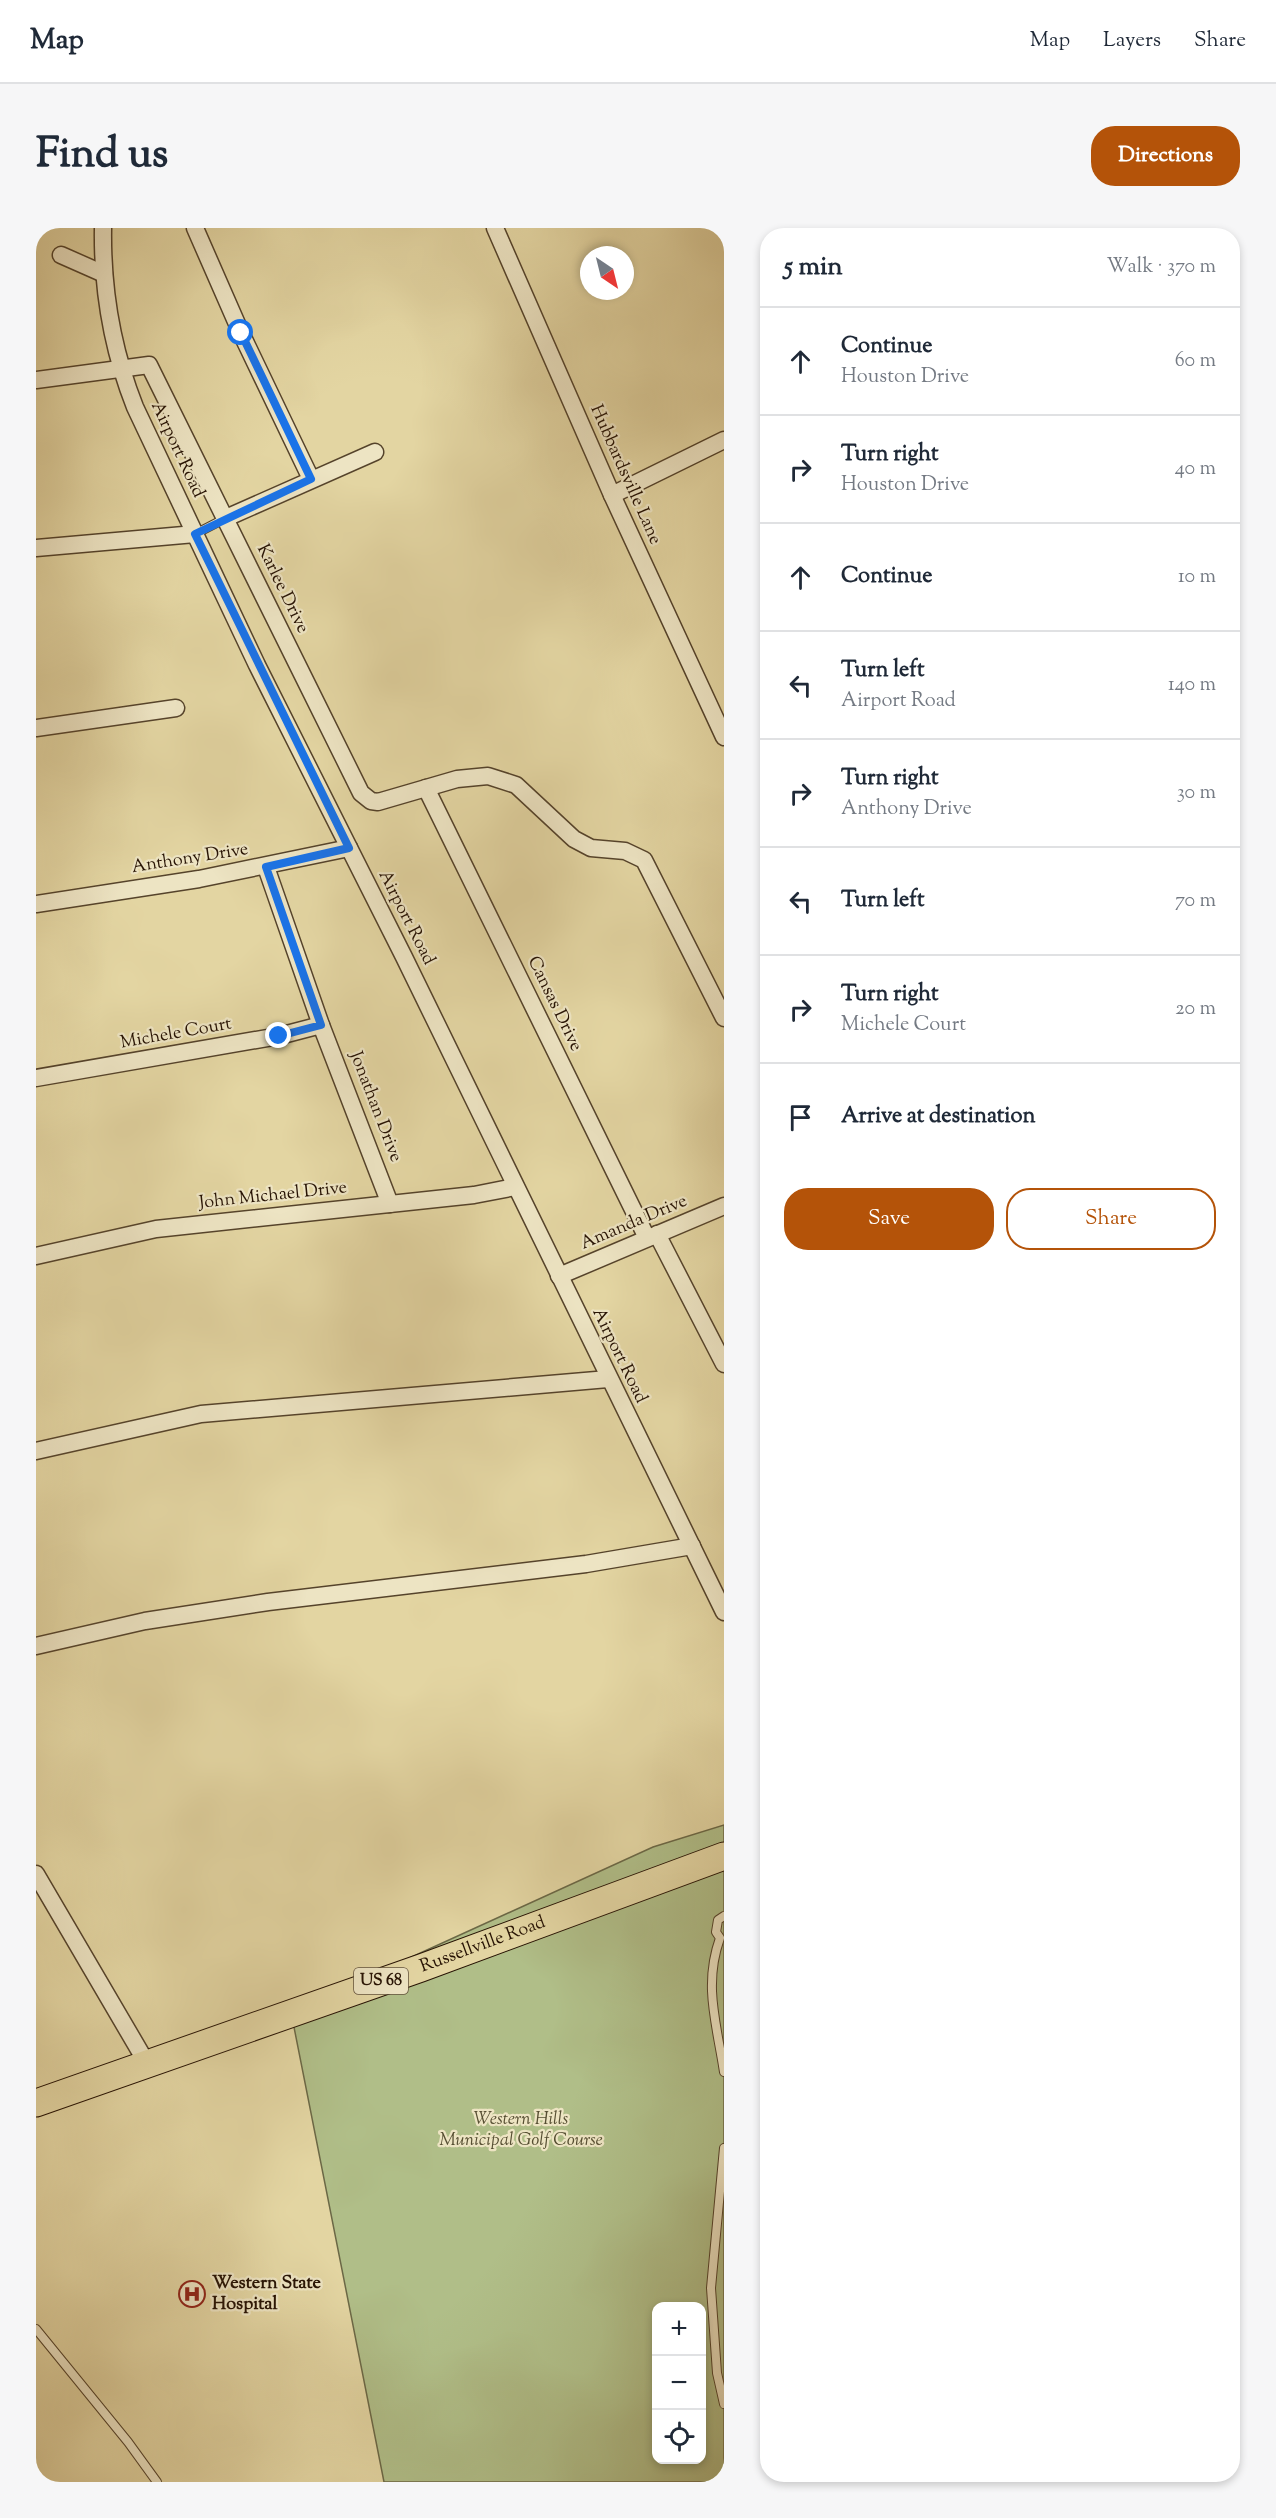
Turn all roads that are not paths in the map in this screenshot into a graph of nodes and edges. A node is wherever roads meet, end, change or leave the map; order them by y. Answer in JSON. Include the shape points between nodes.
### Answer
{"nodes":[{"id":1,"x":103,"y":228,"type":"edge"},
{"id":2,"x":195,"y":228,"type":"edge"},
{"id":3,"x":500,"y":230,"type":"edge"},
{"id":4,"x":61,"y":255,"type":"dead end"},
{"id":5,"x":104,"y":274,"type":"junction"},
{"id":6,"x":120,"y":370,"type":"junction"},
{"id":7,"x":36,"y":380,"type":"edge"},
{"id":8,"x":724,"y":440,"type":"edge"},
{"id":9,"x":375,"y":452,"type":"dead end"},
{"id":10,"x":311,"y":479,"type":"junction"},
{"id":11,"x":612,"y":495,"type":"junction"},
{"id":12,"x":226,"y":518,"type":"junction"},
{"id":13,"x":195,"y":534,"type":"junction"},
{"id":14,"x":36,"y":548,"type":"edge"},
{"id":15,"x":176,"y":708,"type":"dead end"},
{"id":16,"x":36,"y":728,"type":"edge"},
{"id":17,"x":724,"y":737,"type":"edge"},
{"id":18,"x":426,"y":788,"type":"junction"},
{"id":19,"x":349,"y":848,"type":"junction"},
{"id":20,"x":266,"y":867,"type":"junction"},
{"id":21,"x":36,"y":904,"type":"edge"},
{"id":22,"x":724,"y":1018,"type":"edge"},
{"id":23,"x":321,"y":1025,"type":"junction"},
{"id":24,"x":36,"y":1078,"type":"edge"},
{"id":25,"x":515,"y":1187,"type":"junction"},
{"id":26,"x":390,"y":1204,"type":"junction"},
{"id":27,"x":724,"y":1206,"type":"edge"},
{"id":28,"x":652,"y":1236,"type":"junction"},
{"id":29,"x":36,"y":1256,"type":"edge"},
{"id":30,"x":560,"y":1276,"type":"junction"},
{"id":31,"x":719,"y":1344,"type":"edge"},
{"id":32,"x":724,"y":1364,"type":"edge"},
{"id":33,"x":608,"y":1379,"type":"junction"},
{"id":34,"x":36,"y":1451,"type":"edge"},
{"id":35,"x":692,"y":1546,"type":"junction"},
{"id":36,"x":724,"y":1612,"type":"edge"},
{"id":37,"x":36,"y":1646,"type":"edge"},
{"id":38,"x":724,"y":1846,"type":"edge"},
{"id":39,"x":724,"y":1856,"type":"edge"},
{"id":40,"x":36,"y":1874,"type":"edge"},
{"id":41,"x":724,"y":1916,"type":"edge"},
{"id":42,"x":142,"y":2055,"type":"junction"},
{"id":43,"x":724,"y":2072,"type":"edge"},
{"id":44,"x":36,"y":2092,"type":"edge"},
{"id":45,"x":36,"y":2103,"type":"edge"},
{"id":46,"x":724,"y":2148,"type":"edge"},
{"id":47,"x":36,"y":2329,"type":"edge"},
{"id":48,"x":724,"y":2404,"type":"edge"},
{"id":49,"x":157,"y":2482,"type":"edge"}],
"edges":[{"from":1,"to":5,"type":"street","name":"Airport Road"},
{"from":2,"to":10,"type":"street"},
{"from":3,"to":11,"type":"street","name":"Hubbardsville Lane"},
{"from":4,"to":5,"type":"street"},
{"from":5,"to":6,"type":"street","name":"Airport Road"},
{"from":6,"to":7,"type":"street"},
{"from":6,"to":12,"type":"street","name":"Karlee Drive","via":[[150,365]]},
{"from":6,"to":13,"type":"street","name":"Airport Road"},
{"from":8,"to":11,"type":"street"},
{"from":9,"to":10,"type":"street"},
{"from":10,"to":12,"type":"street"},
{"from":11,"to":17,"type":"street","name":"Hubbardsville Lane"},
{"from":12,"to":13,"type":"lane"},
{"from":12,"to":18,"type":"street","name":"Karlee Drive","via":[[361,793],[378,802]]},
{"from":13,"to":14,"type":"street"},
{"from":13,"to":19,"type":"street","name":"Airport Road"},
{"from":15,"to":16,"type":"street"},
{"from":18,"to":22,"type":"street","via":[[488,776],[516,785],[574,839],[591,848],[625,851],[644,860]]},
{"from":18,"to":28,"type":"street","name":"Cansas Drive"},
{"from":19,"to":20,"type":"street","name":"Anthony Drive"},
{"from":19,"to":25,"type":"street","name":"Airport Road"},
{"from":20,"to":21,"type":"street","name":"Anthony Drive"},
{"from":20,"to":23,"type":"street","name":"Jonathan Drive"},
{"from":23,"to":24,"type":"street","name":"Michele Court","via":[[279,1036]]},
{"from":23,"to":26,"type":"street","name":"Jonathan Drive"},
{"from":25,"to":26,"type":"street","name":"John Michael Drive"},
{"from":25,"to":30,"type":"street","name":"Airport Road"},
{"from":26,"to":29,"type":"street","name":"John Michael Drive","via":[[156,1229]]},
{"from":27,"to":28,"type":"street","name":"Amanda Drive"},
{"from":28,"to":30,"type":"street","name":"Amanda Drive"},
{"from":28,"to":31,"type":"street","name":"Cansas Drive"},
{"from":30,"to":33,"type":"street","name":"Airport Road"},
{"from":31,"to":32,"type":"street","name":"Cansas Drive"},
{"from":33,"to":34,"type":"street","via":[[201,1414]]},
{"from":33,"to":35,"type":"street","name":"Airport Road"},
{"from":35,"to":36,"type":"street","name":"Airport Road"},
{"from":35,"to":37,"type":"street","via":[[586,1564],[257,1603],[145,1621]]},
{"from":38,"to":42,"type":"main road","name":"Russellville Road","number":"US 68"},
{"from":39,"to":45,"type":"main road","name":"Russellville Road","number":"US 68","via":[[421,1968]]},
{"from":40,"to":42,"type":"street"},
{"from":41,"to":43,"type":"lane","via":[[718,1920],[716,1932],[720,1938],[713,1957],[710,1987]]},
{"from":42,"to":44,"type":"main road","name":"Russellville Road","number":"US 68"},
{"from":46,"to":48,"type":"lane","via":[[711,2288],[717,2373]]},
{"from":47,"to":49,"type":"lane"}]}
